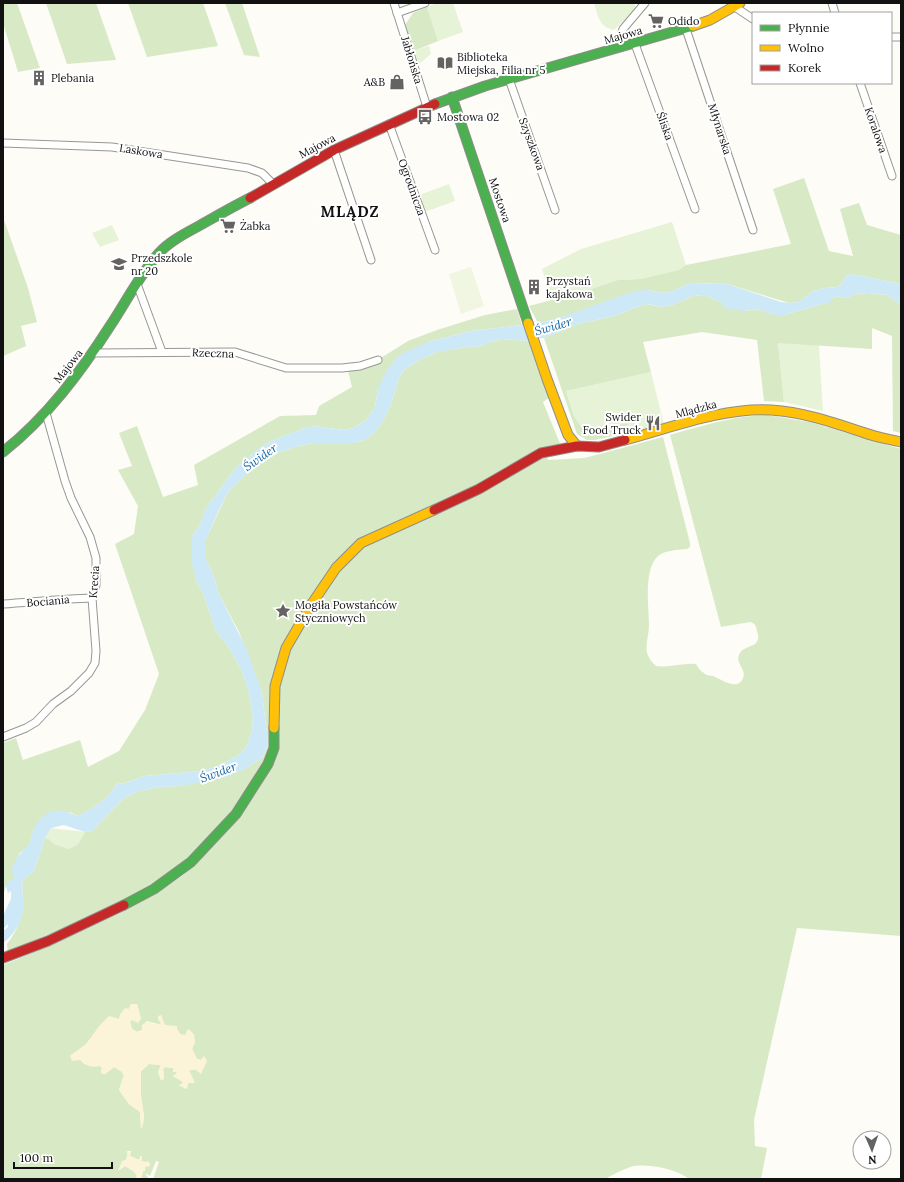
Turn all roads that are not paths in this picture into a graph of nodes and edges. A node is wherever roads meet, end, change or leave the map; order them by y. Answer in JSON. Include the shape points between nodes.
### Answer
{"nodes":[{"id":1,"x":394,"y":3,"type":"edge"},
{"id":2,"x":426,"y":3,"type":"edge"},
{"id":3,"x":645,"y":3,"type":"edge"},
{"id":4,"x":737,"y":5,"type":"edge"},
{"id":5,"x":397,"y":13,"type":"junction"},
{"id":6,"x":752,"y":19,"type":"edge"},
{"id":7,"x":686,"y":29,"type":"junction"},
{"id":8,"x":635,"y":44,"type":"junction"},
{"id":9,"x":626,"y":46,"type":"junction"},
{"id":10,"x":509,"y":79,"type":"junction"},
{"id":11,"x":860,"y":84,"type":"edge"},
{"id":12,"x":452,"y":97,"type":"junction"},
{"id":13,"x":426,"y":107,"type":"junction"},
{"id":14,"x":389,"y":124,"type":"junction"},
{"id":15,"x":3,"y":143,"type":"edge"},
{"id":16,"x":334,"y":150,"type":"junction"},
{"id":17,"x":892,"y":176,"type":"dead end"},
{"id":18,"x":272,"y":184,"type":"junction"},
{"id":19,"x":695,"y":208,"type":"dead end"},
{"id":20,"x":555,"y":210,"type":"dead end"},
{"id":21,"x":753,"y":230,"type":"dead end"},
{"id":22,"x":435,"y":250,"type":"dead end"},
{"id":23,"x":371,"y":260,"type":"dead end"},
{"id":24,"x":137,"y":284,"type":"junction"},
{"id":25,"x":162,"y":352,"type":"junction"},
{"id":26,"x":94,"y":353,"type":"junction"},
{"id":27,"x":378,"y":360,"type":"dead end"},
{"id":28,"x":46,"y":413,"type":"junction"},
{"id":29,"x":901,"y":442,"type":"edge"},
{"id":30,"x":577,"y":446,"type":"junction"},
{"id":31,"x":3,"y":452,"type":"edge"},
{"id":32,"x":92,"y":598,"type":"junction"},
{"id":33,"x":3,"y":604,"type":"edge"},
{"id":34,"x":3,"y":737,"type":"edge"},
{"id":35,"x":3,"y":958,"type":"edge"}],
"edges":[{"from":1,"to":5,"type":"street","name":"Jabłońska"},
{"from":2,"to":5,"type":"street"},
{"from":3,"to":9,"type":"street","via":[[623,29]]},
{"from":4,"to":6,"type":"street"},
{"from":4,"to":7,"type":"street","name":"Majowa","via":[[710,20]]},
{"from":5,"to":13,"type":"street","name":"Jabłońska"},
{"from":7,"to":8,"type":"street","name":"Majowa"},
{"from":7,"to":21,"type":"street","name":"Młynarska"},
{"from":8,"to":9,"type":"street","name":"Majowa"},
{"from":8,"to":19,"type":"street","name":"Śliska"},
{"from":9,"to":10,"type":"street","name":"Majowa"},
{"from":10,"to":12,"type":"street","name":"Majowa"},
{"from":10,"to":20,"type":"street","name":"Szyszkowa"},
{"from":11,"to":17,"type":"street","name":"Koralowa"},
{"from":12,"to":13,"type":"street","name":"Majowa"},
{"from":12,"to":30,"type":"street","name":"Mostowa","via":[[545,372],[568,435]]},
{"from":13,"to":14,"type":"street","name":"Majowa"},
{"from":14,"to":16,"type":"street","name":"Majowa"},
{"from":14,"to":22,"type":"street","name":"Ogrodnicza"},
{"from":15,"to":18,"type":"street","name":"Laskowa","via":[[112,147],[248,168],[262,173]]},
{"from":16,"to":18,"type":"street","name":"Majowa"},
{"from":16,"to":23,"type":"street"},
{"from":18,"to":24,"type":"street","name":"Majowa","via":[[180,236],[160,252]]},
{"from":24,"to":25,"type":"street"},
{"from":24,"to":26,"type":"street","name":"Majowa"},
{"from":25,"to":26,"type":"street","name":"Rzeczna"},
{"from":25,"to":27,"type":"street","name":"Rzeczna","via":[[235,352],[286,368],[342,368]]},
{"from":26,"to":28,"type":"street","name":"Majowa"},
{"from":28,"to":31,"type":"street","name":"Majowa"},
{"from":28,"to":32,"type":"street","name":"Krecia","via":[[65,481],[90,537],[96,558],[96,585]]},
{"from":29,"to":30,"type":"street","name":"Mlądzka","via":[[824,420],[771,410],[746,410],[720,414],[599,447]]},
{"from":30,"to":35,"type":"street","name":"Mlądzka","via":[[541,453],[479,489],[356,548],[336,568],[311,604],[286,648],[276,686],[274,748],[268,764],[236,814],[191,862],[154,889],[114,911]]},
{"from":32,"to":33,"type":"street","name":"Bociania"},
{"from":32,"to":34,"type":"street","name":"Krecia","via":[[95,663],[71,691],[53,704],[36,722]]}]}
